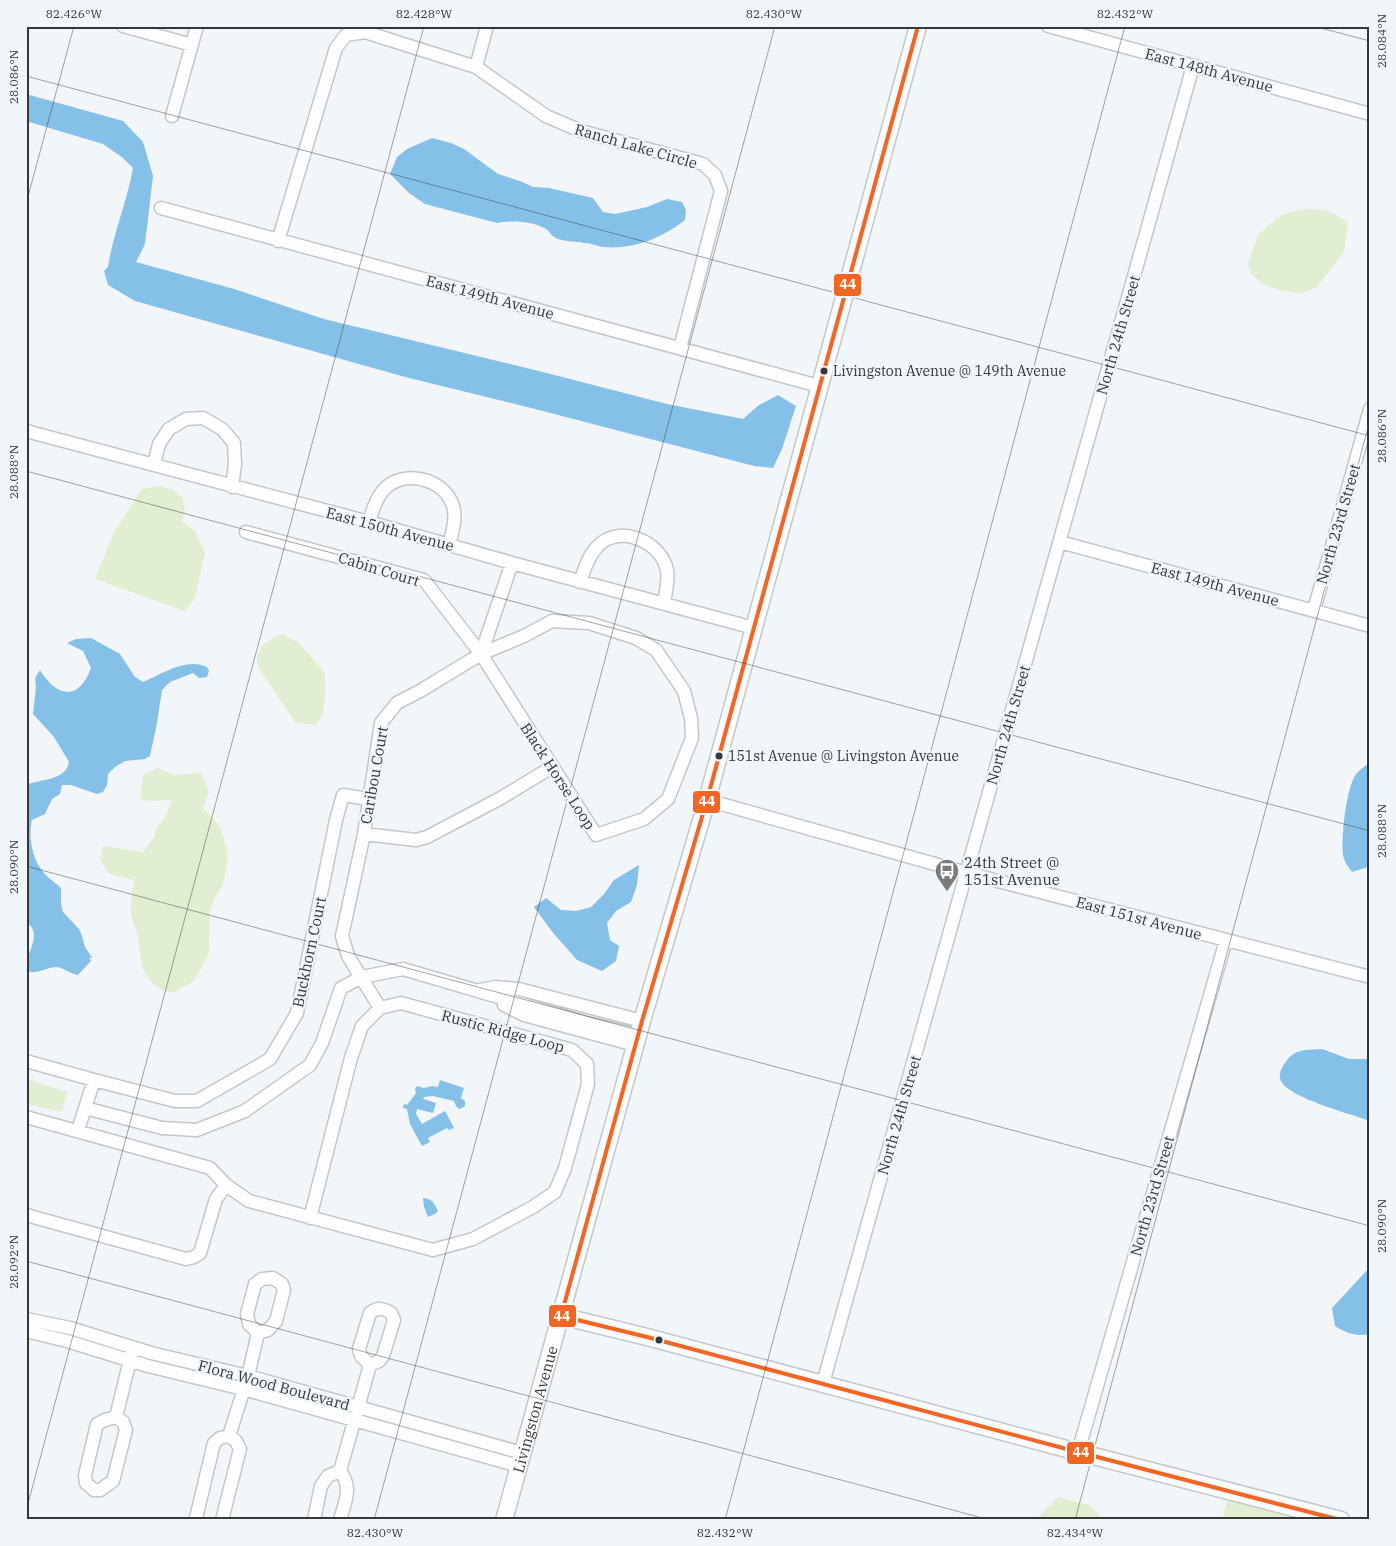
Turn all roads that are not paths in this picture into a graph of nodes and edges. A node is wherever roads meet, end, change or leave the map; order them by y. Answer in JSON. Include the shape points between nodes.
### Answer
{"nodes":[{"id":1,"x":123,"y":26,"type":"edge"},
{"id":2,"x":197,"y":26,"type":"edge"},
{"id":3,"x":487,"y":26,"type":"edge"},
{"id":4,"x":918,"y":26,"type":"edge"},
{"id":5,"x":1048,"y":26,"type":"edge"},
{"id":6,"x":192,"y":45,"type":"junction"},
{"id":7,"x":1193,"y":66,"type":"junction"},
{"id":8,"x":476,"y":67,"type":"junction"},
{"id":9,"x":1370,"y":114,"type":"edge"},
{"id":10,"x":172,"y":116,"type":"dead end"},
{"id":11,"x":161,"y":208,"type":"dead end"},
{"id":12,"x":278,"y":241,"type":"junction"},
{"id":13,"x":680,"y":348,"type":"junction"},
{"id":14,"x":819,"y":386,"type":"junction"},
{"id":15,"x":1370,"y":409,"type":"edge"},
{"id":16,"x":26,"y":431,"type":"edge"},
{"id":17,"x":154,"y":464,"type":"junction"},
{"id":18,"x":232,"y":487,"type":"junction"},
{"id":19,"x":369,"y":522,"type":"junction"},
{"id":20,"x":246,"y":532,"type":"dead end"},
{"id":21,"x":1060,"y":542,"type":"junction"},
{"id":22,"x":449,"y":545,"type":"junction"},
{"id":23,"x":512,"y":563,"type":"junction"},
{"id":24,"x":580,"y":582,"type":"junction"},
{"id":25,"x":664,"y":604,"type":"junction"},
{"id":26,"x":1314,"y":610,"type":"junction"},
{"id":27,"x":1370,"y":626,"type":"edge"},
{"id":28,"x":754,"y":628,"type":"junction"},
{"id":29,"x":481,"y":654,"type":"junction"},
{"id":30,"x":552,"y":767,"type":"junction"},
{"id":31,"x":368,"y":799,"type":"junction"},
{"id":32,"x":707,"y":800,"type":"junction"},
{"id":33,"x":364,"y":834,"type":"junction"},
{"id":34,"x":967,"y":873,"type":"junction"},
{"id":35,"x":1226,"y":940,"type":"junction"},
{"id":36,"x":362,"y":977,"type":"junction"},
{"id":37,"x":1370,"y":977,"type":"edge"},
{"id":38,"x":478,"y":990,"type":"junction"},
{"id":39,"x":380,"y":1008,"type":"junction"},
{"id":40,"x":638,"y":1034,"type":"junction"},
{"id":41,"x":26,"y":1061,"type":"edge"},
{"id":42,"x":94,"y":1080,"type":"junction"},
{"id":43,"x":85,"y":1108,"type":"junction"},
{"id":44,"x":26,"y":1117,"type":"edge"},
{"id":45,"x":78,"y":1130,"type":"junction"},
{"id":46,"x":226,"y":1185,"type":"junction"},
{"id":47,"x":26,"y":1214,"type":"edge"},
{"id":48,"x":310,"y":1218,"type":"junction"},
{"id":49,"x":561,"y":1316,"type":"junction"},
{"id":50,"x":26,"y":1319,"type":"edge"},
{"id":51,"x":26,"y":1331,"type":"edge"},
{"id":52,"x":258,"y":1333,"type":"dead end"},
{"id":53,"x":134,"y":1348,"type":"junction"},
{"id":54,"x":130,"y":1361,"type":"junction"},
{"id":55,"x":370,"y":1365,"type":"dead end"},
{"id":56,"x":248,"y":1376,"type":"junction"},
{"id":57,"x":823,"y":1384,"type":"junction"},
{"id":58,"x":244,"y":1389,"type":"junction"},
{"id":59,"x":359,"y":1407,"type":"junction"},
{"id":60,"x":116,"y":1417,"type":"junction"},
{"id":61,"x":355,"y":1420,"type":"junction"},
{"id":62,"x":229,"y":1436,"type":"junction"},
{"id":63,"x":1078,"y":1452,"type":"junction"},
{"id":64,"x":520,"y":1460,"type":"junction"},
{"id":65,"x":340,"y":1471,"type":"junction"},
{"id":66,"x":198,"y":1520,"type":"edge"},
{"id":67,"x":222,"y":1520,"type":"edge"},
{"id":68,"x":314,"y":1520,"type":"edge"},
{"id":69,"x":340,"y":1520,"type":"edge"},
{"id":70,"x":504,"y":1520,"type":"edge"},
{"id":71,"x":1341,"y":1520,"type":"edge"}],
"edges":[{"from":1,"to":6,"type":"street"},
{"from":2,"to":6,"type":"street"},
{"from":3,"to":8,"type":"street"},
{"from":4,"to":14,"type":"street","name":"Livingston Avenue"},
{"from":5,"to":7,"type":"street","name":"East 148th Avenue"},
{"from":6,"to":10,"type":"street"},
{"from":7,"to":9,"type":"street","name":"East 148th Avenue"},
{"from":7,"to":21,"type":"street","name":"North 24th Street"},
{"from":8,"to":12,"type":"street","name":"Ranch Lake Circle","via":[[365,32],[346,35],[336,48]]},
{"from":8,"to":13,"type":"street","name":"Ranch Lake Circle","via":[[546,116],[581,131],[703,164],[715,175],[721,191]]},
{"from":11,"to":12,"type":"street","name":"East 149th Avenue"},
{"from":12,"to":13,"type":"street","name":"East 149th Avenue"},
{"from":13,"to":14,"type":"street","name":"East 149th Avenue"},
{"from":14,"to":28,"type":"street","name":"Livingston Avenue"},
{"from":15,"to":26,"type":"street","name":"North 23rd Street"},
{"from":16,"to":17,"type":"street","name":"East 150th Avenue"},
{"from":17,"to":18,"type":"street","name":"East 150th Avenue"},
{"from":17,"to":18,"type":"street","via":[[159,444],[168,429],[186,419],[203,418],[222,429],[234,443],[236,464]]},
{"from":18,"to":19,"type":"street","name":"East 150th Avenue"},
{"from":19,"to":22,"type":"street","name":"East 150th Avenue"},
{"from":19,"to":22,"type":"street","via":[[378,497],[388,486],[413,478],[430,482],[442,488],[453,507]]},
{"from":20,"to":29,"type":"street","name":"Cabin Court","via":[[424,580]]},
{"from":21,"to":26,"type":"street","name":"East 149th Avenue"},
{"from":21,"to":34,"type":"street","name":"North 24th Street"},
{"from":22,"to":23,"type":"street","name":"East 150th Avenue"},
{"from":23,"to":24,"type":"street","name":"East 150th Avenue"},
{"from":23,"to":29,"type":"street"},
{"from":24,"to":25,"type":"street","name":"East 150th Avenue"},
{"from":24,"to":25,"type":"street","via":[[596,548],[603,541],[614,537],[638,538],[658,551],[664,560],[667,580]]},
{"from":25,"to":28,"type":"street","name":"East 150th Avenue"},
{"from":26,"to":27,"type":"street","name":"East 149th Avenue"},
{"from":28,"to":32,"type":"street","name":"Livingston Avenue"},
{"from":29,"to":30,"type":"street","name":"Black Horse Loop"},
{"from":29,"to":30,"type":"street","name":"Black Horse Loop","via":[[552,620],[589,624],[636,638],[656,650],[684,690],[692,718],[692,738],[668,799],[644,819],[596,835]]},
{"from":29,"to":31,"type":"street","name":"Caribou Court","via":[[397,703],[386,716],[381,723]]},
{"from":30,"to":33,"type":"street","via":[[428,837],[416,840]]},
{"from":31,"to":33,"type":"street","name":"Caribou Court"},
{"from":31,"to":42,"type":"street","name":"Buckhorn Court","via":[[343,795],[298,1013],[270,1060],[197,1101],[175,1101]]},
{"from":32,"to":34,"type":"street","name":"East 151st Avenue"},
{"from":32,"to":40,"type":"street","name":"Livingston Avenue"},
{"from":33,"to":36,"type":"street","name":"Caribou Court","via":[[342,936],[348,956]]},
{"from":34,"to":35,"type":"street","name":"East 151st Avenue"},
{"from":34,"to":57,"type":"street","name":"North 24th Street"},
{"from":35,"to":37,"type":"street","name":"East 151st Avenue"},
{"from":35,"to":63,"type":"street","name":"North 23rd Street"},
{"from":36,"to":38,"type":"street","via":[[403,969]]},
{"from":36,"to":39,"type":"street"},
{"from":36,"to":43,"type":"street","via":[[342,988],[310,1065],[244,1111],[197,1130],[162,1128]]},
{"from":38,"to":40,"type":"street","via":[[524,1015]]},
{"from":38,"to":40,"type":"street","via":[[496,987],[519,989]]},
{"from":39,"to":48,"type":"street","via":[[362,1026],[351,1058]]},
{"from":39,"to":48,"type":"street","name":"Rustic Ridge Loop","via":[[401,1003],[572,1050],[587,1064],[588,1084],[565,1168],[555,1192],[533,1207],[473,1239],[433,1250]]},
{"from":40,"to":49,"type":"street","name":"Livingston Avenue"},
{"from":41,"to":42,"type":"street","name":"Buckhorn Court"},
{"from":42,"to":43,"type":"street"},
{"from":43,"to":45,"type":"street"},
{"from":44,"to":45,"type":"street","name":"Rustic Ridge Loop"},
{"from":45,"to":46,"type":"street","name":"Rustic Ridge Loop","via":[[210,1168]]},
{"from":46,"to":47,"type":"street","via":[[216,1200],[200,1253],[186,1259]]},
{"from":46,"to":48,"type":"street","name":"Rustic Ridge Loop","via":[[249,1201]]},
{"from":49,"to":57,"type":"street"},
{"from":49,"to":64,"type":"street","name":"Livingston Avenue"},
{"from":50,"to":53,"type":"street","name":"Flora Wood Boulevard","via":[[70,1328]]},
{"from":51,"to":54,"type":"street","name":"Flora Wood Boulevard"},
{"from":52,"to":56,"type":"street"},
{"from":53,"to":54,"type":"street"},
{"from":53,"to":56,"type":"street","name":"Flora Wood Boulevard"},
{"from":54,"to":58,"type":"street","name":"Flora Wood Boulevard"},
{"from":54,"to":60,"type":"street"},
{"from":55,"to":59,"type":"street"},
{"from":56,"to":58,"type":"street"},
{"from":56,"to":59,"type":"street","name":"Flora Wood Boulevard"},
{"from":57,"to":63,"type":"street"},
{"from":58,"to":61,"type":"street","name":"Flora Wood Boulevard"},
{"from":58,"to":62,"type":"street"},
{"from":59,"to":61,"type":"street"},
{"from":59,"to":64,"type":"street","name":"Flora Wood Boulevard"},
{"from":60,"to":60,"type":"street","via":[[126,1430],[113,1481],[100,1490],[94,1490],[86,1483],[85,1475],[97,1424]]},
{"from":61,"to":64,"type":"street","name":"Flora Wood Boulevard"},
{"from":61,"to":65,"type":"street"},
{"from":62,"to":66,"type":"street","via":[[214,1443]]},
{"from":62,"to":67,"type":"street","via":[[240,1449]]},
{"from":63,"to":71,"type":"street"},
{"from":64,"to":70,"type":"street","name":"Livingston Avenue"},
{"from":65,"to":68,"type":"street","via":[[328,1476],[321,1486]]},
{"from":65,"to":69,"type":"street","via":[[347,1480]]}]}
